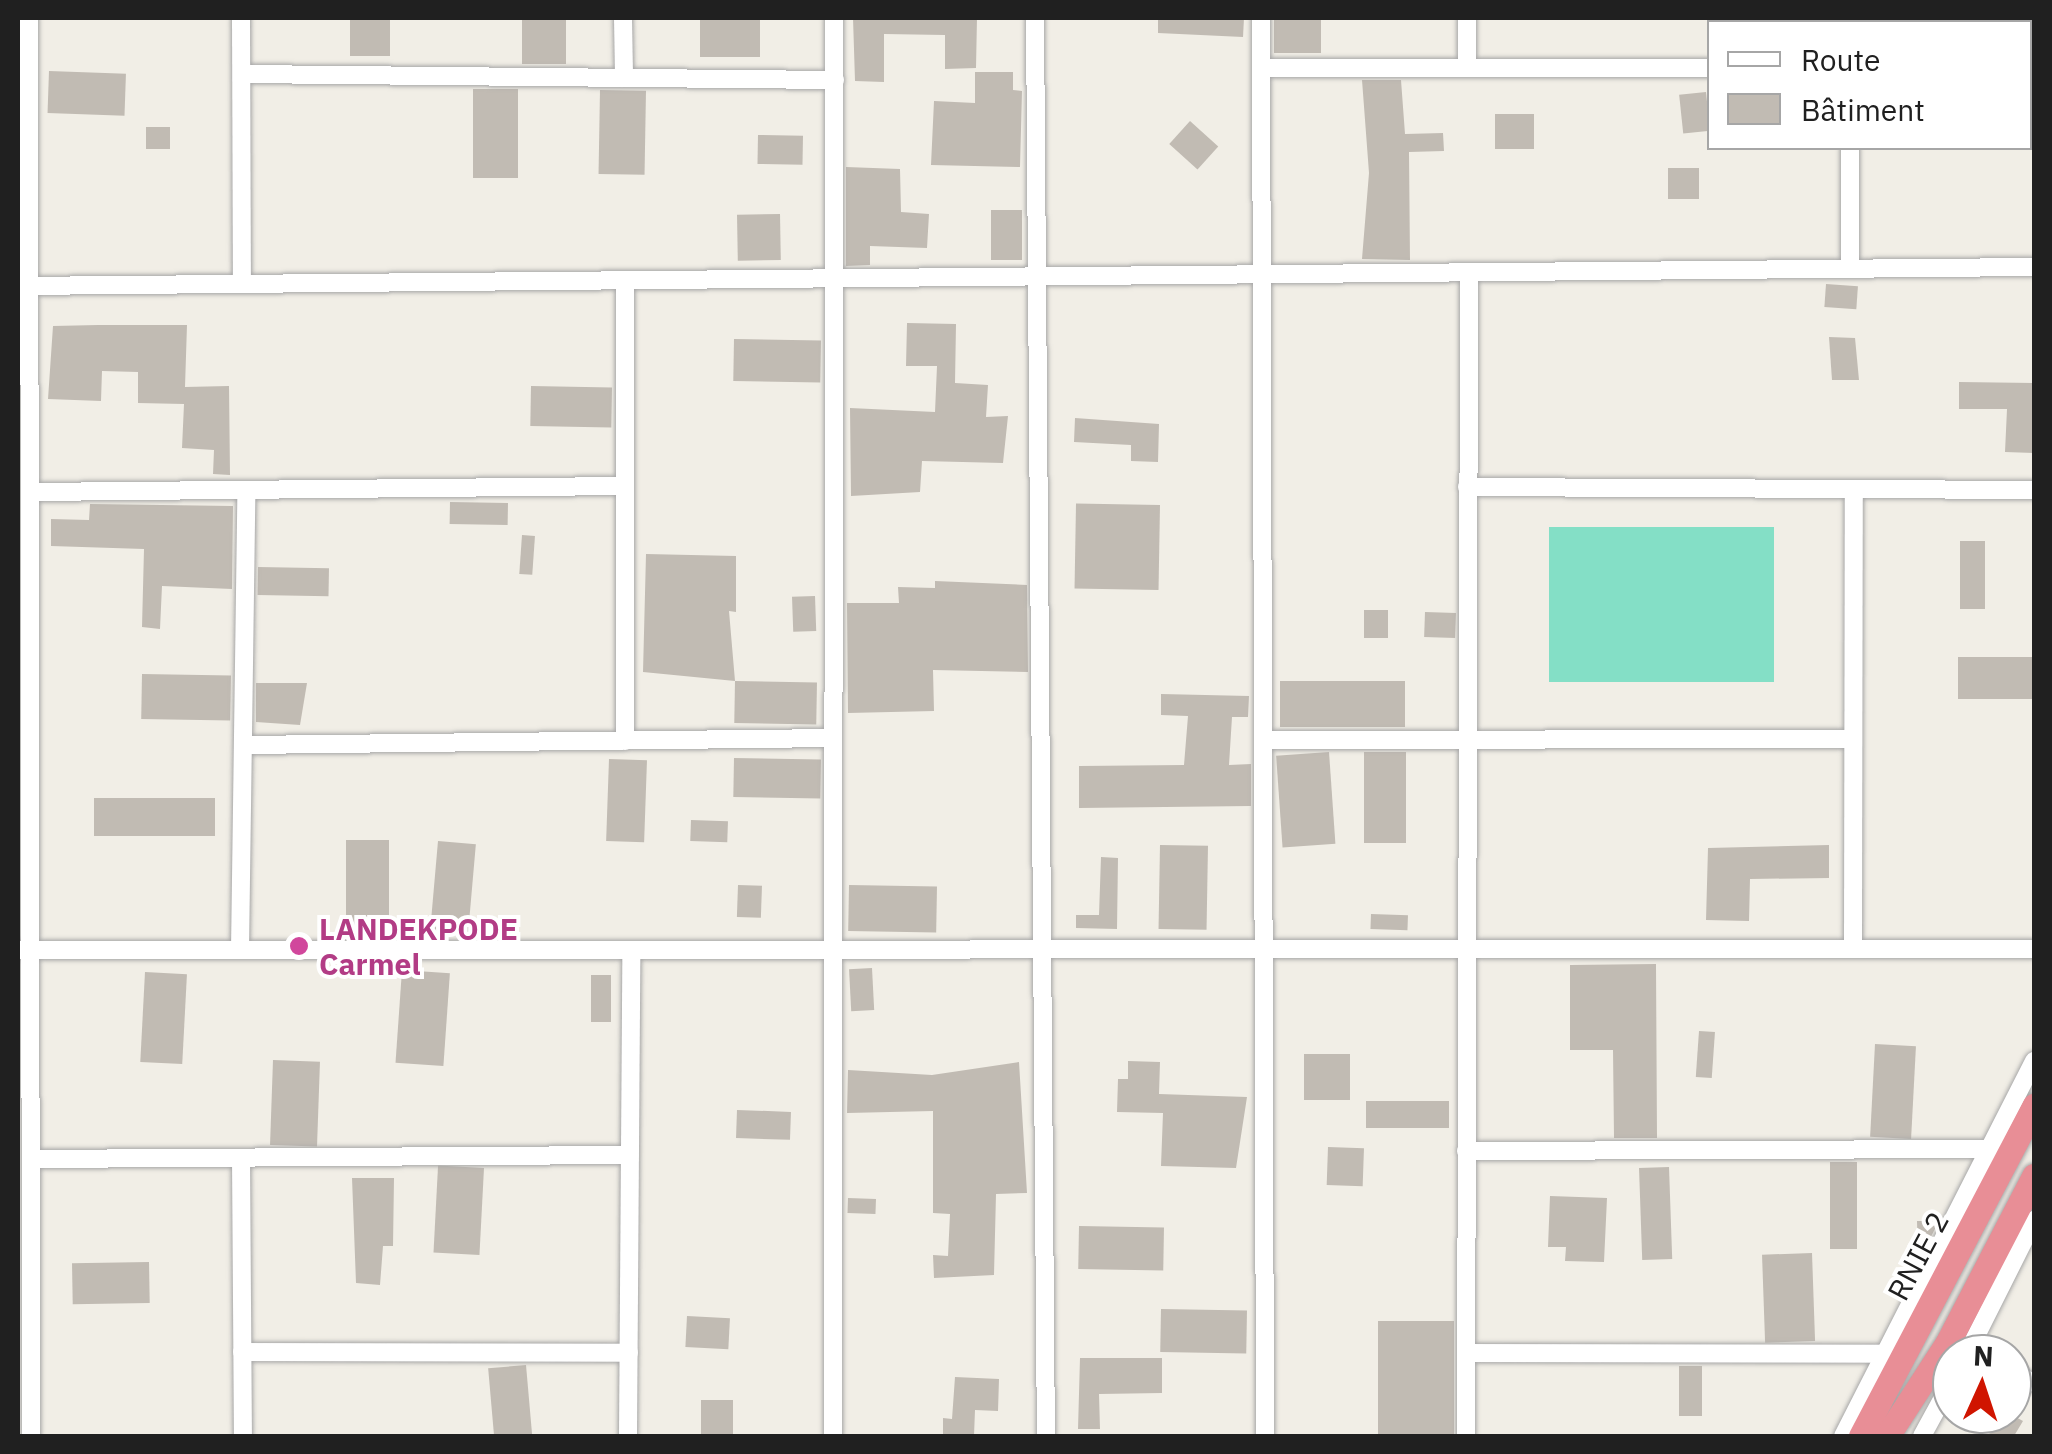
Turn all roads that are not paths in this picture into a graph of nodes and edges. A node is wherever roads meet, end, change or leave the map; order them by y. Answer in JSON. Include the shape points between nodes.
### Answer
{"nodes":[{"id":1,"x":29,"y":18,"type":"edge"},
{"id":2,"x":241,"y":18,"type":"edge"},
{"id":3,"x":623,"y":18,"type":"edge"},
{"id":4,"x":834,"y":18,"type":"edge"},
{"id":5,"x":1035,"y":18,"type":"edge"},
{"id":6,"x":1261,"y":18,"type":"edge"},
{"id":7,"x":1467,"y":18,"type":"edge"},
{"id":8,"x":1261,"y":68,"type":"junction"},
{"id":9,"x":1467,"y":68,"type":"junction"},
{"id":10,"x":1707,"y":68,"type":"edge"},
{"id":11,"x":23,"y":72,"type":"edge"},
{"id":12,"x":242,"y":74,"type":"junction"},
{"id":13,"x":624,"y":78,"type":"junction"},
{"id":14,"x":835,"y":80,"type":"junction"},
{"id":15,"x":1850,"y":150,"type":"edge"},
{"id":16,"x":1850,"y":267,"type":"junction"},
{"id":17,"x":2034,"y":267,"type":"edge"},
{"id":18,"x":1033,"y":271,"type":"junction"},
{"id":19,"x":1262,"y":275,"type":"junction"},
{"id":20,"x":832,"y":276,"type":"junction"},
{"id":21,"x":242,"y":278,"type":"junction"},
{"id":22,"x":1469,"y":278,"type":"junction"},
{"id":23,"x":625,"y":281,"type":"junction"},
{"id":24,"x":25,"y":286,"type":"edge"},
{"id":25,"x":624,"y":486,"type":"junction"},
{"id":26,"x":1468,"y":487,"type":"junction"},
{"id":27,"x":2034,"y":490,"type":"edge"},
{"id":28,"x":1854,"y":491,"type":"junction"},
{"id":29,"x":33,"y":492,"type":"junction"},
{"id":30,"x":246,"y":494,"type":"junction"},
{"id":31,"x":833,"y":738,"type":"junction"},
{"id":32,"x":1854,"y":739,"type":"junction"},
{"id":33,"x":1263,"y":740,"type":"junction"},
{"id":34,"x":1466,"y":740,"type":"junction"},
{"id":35,"x":625,"y":741,"type":"junction"},
{"id":36,"x":245,"y":745,"type":"junction"},
{"id":37,"x":26,"y":746,"type":"edge"},
{"id":38,"x":1266,"y":949,"type":"junction"},
{"id":39,"x":1464,"y":949,"type":"junction"},
{"id":40,"x":1854,"y":949,"type":"junction"},
{"id":41,"x":2034,"y":949,"type":"edge"},
{"id":42,"x":26,"y":950,"type":"edge"},
{"id":43,"x":240,"y":950,"type":"junction"},
{"id":44,"x":631,"y":950,"type":"junction"},
{"id":45,"x":832,"y":950,"type":"junction"},
{"id":46,"x":1042,"y":950,"type":"junction"},
{"id":47,"x":2034,"y":1060,"type":"edge"},
{"id":48,"x":2034,"y":1106,"type":"edge"},
{"id":49,"x":1993,"y":1149,"type":"junction"},
{"id":50,"x":1466,"y":1151,"type":"junction"},
{"id":51,"x":630,"y":1155,"type":"junction"},
{"id":52,"x":241,"y":1158,"type":"junction"},
{"id":53,"x":36,"y":1159,"type":"junction"},
{"id":54,"x":2034,"y":1176,"type":"edge"},
{"id":55,"x":2034,"y":1220,"type":"edge"},
{"id":56,"x":1971,"y":1334,"type":"edge"},
{"id":57,"x":1973,"y":1334,"type":"edge"},
{"id":58,"x":242,"y":1352,"type":"junction"},
{"id":59,"x":1466,"y":1352,"type":"junction"},
{"id":60,"x":629,"y":1353,"type":"junction"},
{"id":61,"x":1894,"y":1354,"type":"junction"},
{"id":62,"x":1932,"y":1386,"type":"edge"},
{"id":63,"x":31,"y":1436,"type":"edge"},
{"id":64,"x":243,"y":1436,"type":"edge"},
{"id":65,"x":628,"y":1436,"type":"edge"},
{"id":66,"x":833,"y":1436,"type":"edge"},
{"id":67,"x":1046,"y":1436,"type":"edge"},
{"id":68,"x":1265,"y":1436,"type":"edge"},
{"id":69,"x":1466,"y":1436,"type":"edge"},
{"id":70,"x":1843,"y":1436,"type":"edge"},
{"id":71,"x":1860,"y":1436,"type":"edge"},
{"id":72,"x":1886,"y":1436,"type":"edge"}],
"edges":[{"from":1,"to":11,"type":"street"},
{"from":2,"to":12,"type":"street"},
{"from":3,"to":13,"type":"street"},
{"from":4,"to":14,"type":"street"},
{"from":5,"to":18,"type":"street"},
{"from":6,"to":8,"type":"street"},
{"from":7,"to":9,"type":"street"},
{"from":8,"to":9,"type":"street"},
{"from":8,"to":19,"type":"street"},
{"from":9,"to":10,"type":"street"},
{"from":11,"to":24,"type":"street"},
{"from":12,"to":13,"type":"street"},
{"from":12,"to":21,"type":"street"},
{"from":13,"to":14,"type":"street"},
{"from":14,"to":20,"type":"street"},
{"from":15,"to":16,"type":"street"},
{"from":16,"to":17,"type":"street"},
{"from":16,"to":22,"type":"street"},
{"from":18,"to":19,"type":"street"},
{"from":18,"to":20,"type":"street"},
{"from":18,"to":46,"type":"street"},
{"from":19,"to":22,"type":"street"},
{"from":19,"to":33,"type":"street"},
{"from":20,"to":23,"type":"street"},
{"from":20,"to":31,"type":"street"},
{"from":21,"to":23,"type":"street"},
{"from":21,"to":24,"type":"street"},
{"from":22,"to":26,"type":"street"},
{"from":23,"to":25,"type":"street"},
{"from":24,"to":29,"type":"street"},
{"from":25,"to":30,"type":"street"},
{"from":25,"to":35,"type":"street"},
{"from":26,"to":28,"type":"street"},
{"from":26,"to":34,"type":"street"},
{"from":27,"to":28,"type":"street"},
{"from":28,"to":32,"type":"street"},
{"from":29,"to":30,"type":"street"},
{"from":29,"to":37,"type":"street"},
{"from":30,"to":36,"type":"street"},
{"from":31,"to":35,"type":"street"},
{"from":31,"to":45,"type":"street"},
{"from":32,"to":34,"type":"street"},
{"from":32,"to":40,"type":"street"},
{"from":33,"to":34,"type":"street"},
{"from":33,"to":38,"type":"street"},
{"from":34,"to":39,"type":"street"},
{"from":35,"to":36,"type":"street"},
{"from":36,"to":43,"type":"street"},
{"from":37,"to":42,"type":"street"},
{"from":38,"to":39,"type":"street"},
{"from":38,"to":46,"type":"street"},
{"from":38,"to":68,"type":"street"},
{"from":39,"to":40,"type":"street"},
{"from":39,"to":50,"type":"street"},
{"from":40,"to":41,"type":"street"},
{"from":42,"to":43,"type":"street"},
{"from":42,"to":53,"type":"street"},
{"from":43,"to":44,"type":"street"},
{"from":44,"to":45,"type":"street"},
{"from":44,"to":51,"type":"street"},
{"from":45,"to":46,"type":"street"},
{"from":45,"to":66,"type":"street"},
{"from":46,"to":67,"type":"street"},
{"from":47,"to":49,"type":"street"},
{"from":48,"to":61,"type":"highway","name":"RNIE 2","number":"RNIE 2"},
{"from":49,"to":50,"type":"street"},
{"from":49,"to":61,"type":"street"},
{"from":50,"to":59,"type":"street"},
{"from":51,"to":52,"type":"street"},
{"from":51,"to":60,"type":"street"},
{"from":52,"to":53,"type":"street"},
{"from":52,"to":58,"type":"street"},
{"from":53,"to":63,"type":"street"},
{"from":54,"to":56,"type":"highway"},
{"from":55,"to":57,"type":"street"},
{"from":58,"to":60,"type":"street"},
{"from":58,"to":64,"type":"street"},
{"from":59,"to":61,"type":"street"},
{"from":59,"to":69,"type":"street"},
{"from":60,"to":65,"type":"street"},
{"from":61,"to":70,"type":"street"},
{"from":61,"to":71,"type":"highway","name":"RNIE 2","number":"RNIE 2"},
{"from":62,"to":72,"type":"highway"}]}
